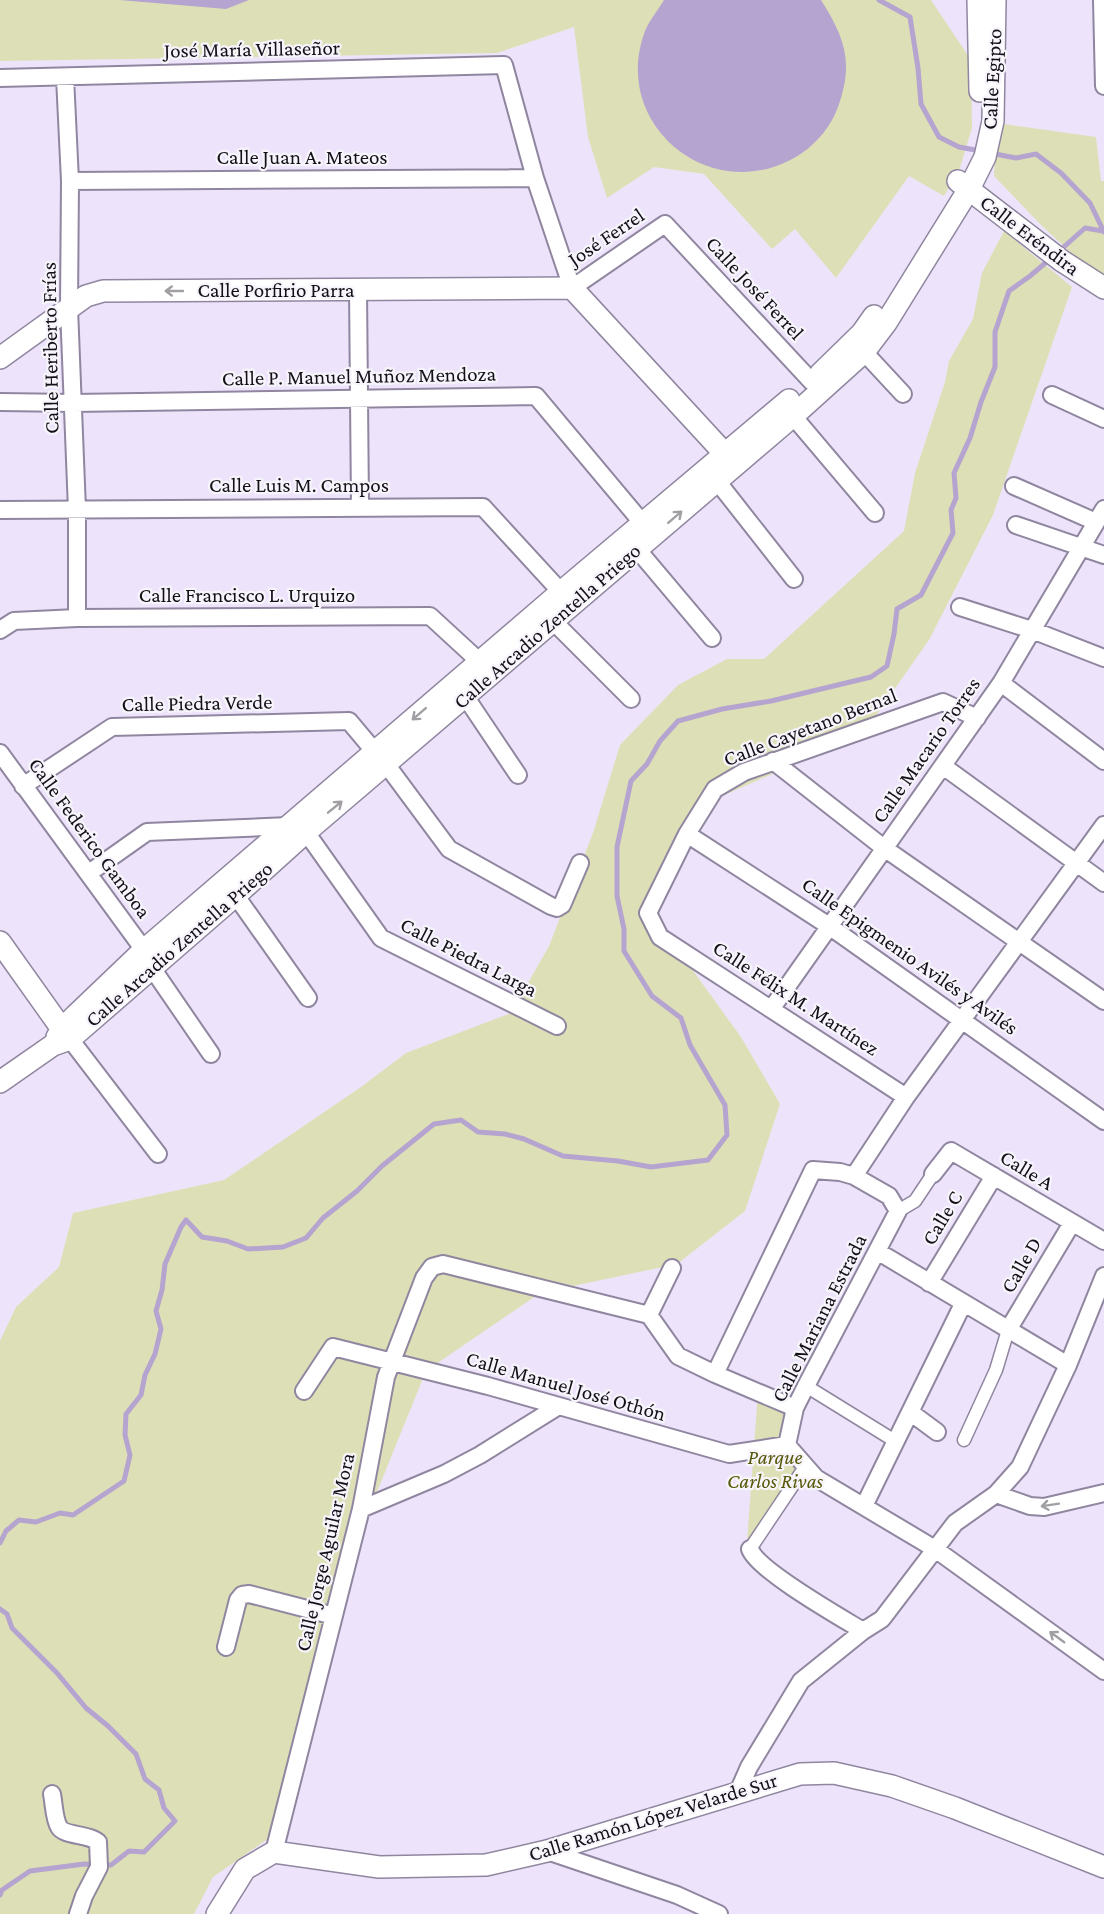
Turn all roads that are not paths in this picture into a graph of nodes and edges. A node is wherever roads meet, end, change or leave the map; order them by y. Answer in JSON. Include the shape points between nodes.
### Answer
{"nodes":[{"id":1,"x":978,"y":0,"type":"edge"},
{"id":2,"x":995,"y":0,"type":"edge"},
{"id":3,"x":1102,"y":0,"type":"edge"},
{"id":4,"x":65,"y":77,"type":"junction"},
{"id":5,"x":0,"y":78,"type":"edge"},
{"id":6,"x":1104,"y":86,"type":"edge"},
{"id":7,"x":986,"y":121,"type":"junction"},
{"id":8,"x":978,"y":156,"type":"joint"},
{"id":9,"x":535,"y":178,"type":"junction"},
{"id":10,"x":70,"y":181,"type":"junction"},
{"id":11,"x":963,"y":185,"type":"junction"},
{"id":12,"x":665,"y":224,"type":"joint"},
{"id":13,"x":572,"y":288,"type":"junction"},
{"id":14,"x":1104,"y":288,"type":"edge"},
{"id":15,"x":358,"y":290,"type":"junction"},
{"id":16,"x":69,"y":308,"type":"junction"},
{"id":17,"x":864,"y":352,"type":"junction"},
{"id":18,"x":0,"y":358,"type":"edge"},
{"id":19,"x":812,"y":382,"type":"junction"},
{"id":20,"x":903,"y":394,"type":"dead end"},
{"id":21,"x":1052,"y":395,"type":"dead end"},
{"id":22,"x":358,"y":399,"type":"junction"},
{"id":23,"x":0,"y":402,"type":"edge"},
{"id":24,"x":73,"y":403,"type":"junction"},
{"id":25,"x":793,"y":416,"type":"junction"},
{"id":26,"x":1104,"y":419,"type":"edge"},
{"id":27,"x":725,"y":453,"type":"junction"},
{"id":28,"x":717,"y":481,"type":"junction"},
{"id":29,"x":1014,"y":486,"type":"dead end"},
{"id":30,"x":360,"y":507,"type":"junction"},
{"id":31,"x":0,"y":510,"type":"edge"},
{"id":32,"x":77,"y":510,"type":"junction"},
{"id":33,"x":875,"y":513,"type":"dead end"},
{"id":34,"x":1100,"y":515,"type":"edge"},
{"id":35,"x":1016,"y":525,"type":"dead end"},
{"id":36,"x":644,"y":536,"type":"junction"},
{"id":37,"x":1081,"y":548,"type":"junction"},
{"id":38,"x":1104,"y":555,"type":"edge"},
{"id":39,"x":794,"y":579,"type":"dead end"},
{"id":40,"x":561,"y":592,"type":"junction"},
{"id":41,"x":960,"y":607,"type":"dead end"},
{"id":42,"x":76,"y":618,"type":"junction"},
{"id":43,"x":553,"y":621,"type":"junction"},
{"id":44,"x":0,"y":630,"type":"edge"},
{"id":45,"x":1032,"y":630,"type":"junction"},
{"id":46,"x":712,"y":638,"type":"dead end"},
{"id":47,"x":1104,"y":658,"type":"edge"},
{"id":48,"x":480,"y":662,"type":"junction"},
{"id":49,"x":1001,"y":683,"type":"junction"},
{"id":50,"x":465,"y":696,"type":"junction"},
{"id":51,"x":632,"y":699,"type":"dead end"},
{"id":52,"x":977,"y":718,"type":"junction"},
{"id":53,"x":0,"y":753,"type":"edge"},
{"id":54,"x":380,"y":758,"type":"junction"},
{"id":55,"x":773,"y":761,"type":"junction"},
{"id":56,"x":1104,"y":761,"type":"edge"},
{"id":57,"x":943,"y":766,"type":"junction"},
{"id":58,"x":518,"y":775,"type":"dead end"},
{"id":59,"x":23,"y":786,"type":"junction"},
{"id":60,"x":1104,"y":825,"type":"edge"},
{"id":61,"x":297,"y":829,"type":"junction"},
{"id":62,"x":687,"y":834,"type":"junction"},
{"id":63,"x":884,"y":848,"type":"junction"},
{"id":64,"x":580,"y":863,"type":"dead end"},
{"id":65,"x":1076,"y":863,"type":"junction"},
{"id":66,"x":88,"y":873,"type":"junction"},
{"id":67,"x":1104,"y":882,"type":"edge"},
{"id":68,"x":230,"y":888,"type":"junction"},
{"id":69,"x":830,"y":926,"type":"junction"},
{"id":70,"x":660,"y":937,"type":"joint"},
{"id":71,"x":0,"y":942,"type":"edge"},
{"id":72,"x":1019,"y":942,"type":"junction"},
{"id":73,"x":148,"y":959,"type":"junction"},
{"id":74,"x":308,"y":998,"type":"dead end"},
{"id":75,"x":1104,"y":1001,"type":"edge"},
{"id":76,"x":771,"y":1008,"type":"junction"},
{"id":77,"x":962,"y":1019,"type":"junction"},
{"id":78,"x":557,"y":1026,"type":"dead end"},
{"id":79,"x":61,"y":1038,"type":"junction"},
{"id":80,"x":211,"y":1054,"type":"dead end"},
{"id":81,"x":0,"y":1082,"type":"edge"},
{"id":82,"x":906,"y":1097,"type":"junction"},
{"id":83,"x":1104,"y":1121,"type":"edge"},
{"id":84,"x":158,"y":1154,"type":"dead end"},
{"id":85,"x":933,"y":1174,"type":"joint"},
{"id":86,"x":854,"y":1176,"type":"junction"},
{"id":87,"x":994,"y":1176,"type":"junction"},
{"id":88,"x":898,"y":1211,"type":"junction"},
{"id":89,"x":1072,"y":1223,"type":"junction"},
{"id":90,"x":1104,"y":1241,"type":"edge"},
{"id":91,"x":877,"y":1251,"type":"junction"},
{"id":92,"x":672,"y":1268,"type":"dead end"},
{"id":93,"x":1104,"y":1276,"type":"edge"},
{"id":94,"x":929,"y":1283,"type":"junction"},
{"id":95,"x":963,"y":1304,"type":"junction"},
{"id":96,"x":649,"y":1315,"type":"junction"},
{"id":97,"x":1008,"y":1330,"type":"junction"},
{"id":98,"x":393,"y":1361,"type":"junction"},
{"id":99,"x":1068,"y":1365,"type":"junction"},
{"id":100,"x":716,"y":1374,"type":"junction"},
{"id":101,"x":806,"y":1386,"type":"junction"},
{"id":102,"x":304,"y":1391,"type":"dead end"},
{"id":103,"x":557,"y":1407,"type":"junction"},
{"id":104,"x":795,"y":1408,"type":"junction"},
{"id":105,"x":910,"y":1412,"type":"junction"},
{"id":106,"x":937,"y":1432,"type":"dead end"},
{"id":107,"x":964,"y":1440,"type":"dead end"},
{"id":108,"x":896,"y":1442,"type":"junction"},
{"id":109,"x":787,"y":1445,"type":"junction"},
{"id":110,"x":805,"y":1467,"type":"junction"},
{"id":111,"x":1104,"y":1493,"type":"edge"},
{"id":112,"x":996,"y":1494,"type":"junction"},
{"id":113,"x":864,"y":1506,"type":"junction"},
{"id":114,"x":361,"y":1509,"type":"junction"},
{"id":115,"x":750,"y":1549,"type":"joint"},
{"id":116,"x":935,"y":1549,"type":"junction"},
{"id":117,"x":334,"y":1616,"type":"junction"},
{"id":118,"x":863,"y":1631,"type":"junction"},
{"id":119,"x":226,"y":1647,"type":"dead end"},
{"id":120,"x":1104,"y":1671,"type":"edge"},
{"id":121,"x":738,"y":1792,"type":"junction"},
{"id":122,"x":52,"y":1794,"type":"dead end"},
{"id":123,"x":547,"y":1851,"type":"junction"},
{"id":124,"x":274,"y":1852,"type":"junction"},
{"id":125,"x":1104,"y":1867,"type":"edge"},
{"id":126,"x":78,"y":1914,"type":"edge"},
{"id":127,"x":217,"y":1914,"type":"edge"},
{"id":128,"x":718,"y":1914,"type":"edge"}],
"edges":[{"from":1,"to":7,"type":"street","name":"Calle Egipto"},
{"from":2,"to":7,"type":"street","name":"Calle Egipto"},
{"from":3,"to":6,"type":"street"},
{"from":4,"to":5,"type":"street","name":"José María Villaseñor"},
{"from":4,"to":9,"type":"street","name":"José María Villaseñor","via":[[504,65]]},
{"from":4,"to":10,"type":"street","name":"Calle Heriberto Frías"},
{"from":7,"to":8,"type":"street","name":"Calle Egipto"},
{"from":8,"to":11,"type":"street","name":"Calle Arcadio Zentella Priego"},
{"from":9,"to":10,"type":"street","name":"Calle Juan A. Mateos"},
{"from":9,"to":13,"type":"street"},
{"from":10,"to":16,"type":"street","name":"Calle Heriberto Frías"},
{"from":11,"to":14,"type":"street","name":"Calle Eréndira"},
{"from":11,"to":17,"type":"street","name":"Calle Arcadio Zentella Priego","via":[[886,323]]},
{"from":11,"to":19,"type":"street","name":"Calle Arcadio Zentella Priego","via":[[862,333]]},
{"from":12,"to":13,"type":"street","name":"José Ferrel"},
{"from":12,"to":19,"type":"street","name":"Calle José Ferrel"},
{"from":13,"to":15,"type":"street","name":"Calle Porfirio Parra"},
{"from":13,"to":27,"type":"street"},
{"from":15,"to":16,"type":"street","name":"Calle Porfirio Parra","one_way":true,"via":[[104,291],[86,296]]},
{"from":15,"to":22,"type":"street"},
{"from":16,"to":18,"type":"street","name":"Calle Porfirio Parra"},
{"from":16,"to":24,"type":"street","name":"Calle Heriberto Frías"},
{"from":17,"to":20,"type":"street"},
{"from":17,"to":25,"type":"street","name":"Calle Arcadio Zentella Priego"},
{"from":19,"to":27,"type":"street","name":"Calle Arcadio Zentella Priego"},
{"from":21,"to":26,"type":"street"},
{"from":22,"to":24,"type":"street","name":"Calle P. Manuel Muñoz Mendoza"},
{"from":22,"to":30,"type":"street"},
{"from":22,"to":36,"type":"street","name":"Calle P. Manuel Muñoz Mendoza","via":[[536,396]]},
{"from":23,"to":24,"type":"street","name":"Calle P. Manuel Muñoz Mendoza"},
{"from":24,"to":32,"type":"street","name":"Calle Heriberto Frías"},
{"from":25,"to":28,"type":"street","name":"Calle Arcadio Zentella Priego"},
{"from":25,"to":33,"type":"street"},
{"from":27,"to":36,"type":"street","name":"Calle Arcadio Zentella Priego"},
{"from":36,"to":28,"type":"street","name":"Calle Arcadio Zentella Priego","one_way":true},
{"from":28,"to":39,"type":"street"},
{"from":29,"to":34,"type":"street"},
{"from":30,"to":32,"type":"street","name":"Calle Luis M. Campos"},
{"from":30,"to":40,"type":"street","name":"Calle Luis M. Campos","via":[[483,507]]},
{"from":31,"to":32,"type":"street","name":"Calle Luis M. Campos"},
{"from":32,"to":42,"type":"street","name":"Calle Heriberto Frías"},
{"from":34,"to":37,"type":"street","name":"Calle Macario Torres"},
{"from":35,"to":37,"type":"street"},
{"from":36,"to":40,"type":"street","name":"Calle Arcadio Zentella Priego"},
{"from":36,"to":43,"type":"street","name":"Calle Arcadio Zentella Priego"},
{"from":36,"to":46,"type":"street"},
{"from":37,"to":38,"type":"street"},
{"from":37,"to":45,"type":"street","name":"Calle Macario Torres"},
{"from":40,"to":48,"type":"street","name":"Calle Arcadio Zentella Priego"},
{"from":41,"to":45,"type":"street"},
{"from":42,"to":44,"type":"street","name":"Calle Francisco L. Urquizo","via":[[14,621]]},
{"from":42,"to":48,"type":"street","name":"Calle Francisco L. Urquizo","via":[[430,616]]},
{"from":43,"to":50,"type":"street","name":"Calle Arcadio Zentella Priego"},
{"from":43,"to":51,"type":"street"},
{"from":45,"to":47,"type":"street"},
{"from":45,"to":49,"type":"street","name":"Calle Macario Torres"},
{"from":48,"to":54,"type":"street","name":"Calle Arcadio Zentella Priego","one_way":true},
{"from":49,"to":52,"type":"street","name":"Calle Macario Torres"},
{"from":49,"to":56,"type":"street"},
{"from":50,"to":54,"type":"street","name":"Calle Arcadio Zentella Priego"},
{"from":50,"to":58,"type":"street"},
{"from":52,"to":55,"type":"street","name":"Calle Cayetano Bernal","via":[[943,702]]},
{"from":52,"to":57,"type":"street","name":"Calle Macario Torres"},
{"from":53,"to":59,"type":"street","name":"Calle Federico Gamboa"},
{"from":54,"to":59,"type":"street","name":"Calle Piedra Verde","via":[[349,721],[112,727]]},
{"from":54,"to":61,"type":"street","name":"Calle Arcadio Zentella Priego"},
{"from":54,"to":64,"type":"street","via":[[449,849],[551,906],[562,905]]},
{"from":55,"to":62,"type":"street","name":"Calle Cayetano Bernal","via":[[715,789]]},
{"from":55,"to":63,"type":"street"},
{"from":57,"to":63,"type":"street","name":"Calle Macario Torres"},
{"from":57,"to":65,"type":"street"},
{"from":59,"to":66,"type":"street","name":"Calle Federico Gamboa"},
{"from":60,"to":65,"type":"street"},
{"from":61,"to":66,"type":"street","via":[[147,832]]},
{"from":61,"to":68,"type":"street","name":"Calle Arcadio Zentella Priego"},
{"from":61,"to":78,"type":"street","name":"Calle Piedra Larga","via":[[381,938]]},
{"from":62,"to":69,"type":"street","name":"Calle Epigmenio Avilés y Avilés"},
{"from":62,"to":70,"type":"street","name":"Calle Cayetano Bernal","via":[[648,913]]},
{"from":63,"to":69,"type":"street","name":"Calle Macario Torres"},
{"from":63,"to":72,"type":"street"},
{"from":65,"to":67,"type":"street"},
{"from":65,"to":72,"type":"street"},
{"from":66,"to":73,"type":"street","name":"Calle Federico Gamboa"},
{"from":68,"to":73,"type":"street","name":"Calle Arcadio Zentella Priego"},
{"from":68,"to":74,"type":"street"},
{"from":69,"to":76,"type":"street","name":"Calle Macario Torres"},
{"from":69,"to":77,"type":"street","name":"Calle Epigmenio Avilés y Avilés"},
{"from":70,"to":76,"type":"street","name":"Calle Félix M. Martínez"},
{"from":71,"to":79,"type":"street"},
{"from":72,"to":75,"type":"street"},
{"from":72,"to":77,"type":"street"},
{"from":73,"to":79,"type":"street","name":"Calle Arcadio Zentella Priego"},
{"from":73,"to":80,"type":"street","name":"Calle Federico Gamboa"},
{"from":76,"to":82,"type":"street","name":"Calle Félix M. Martínez"},
{"from":77,"to":82,"type":"street"},
{"from":77,"to":83,"type":"street","name":"Calle Epigmenio Avilés y Avilés"},
{"from":79,"to":81,"type":"street","name":"Calle Arcadio Zentella Priego"},
{"from":79,"to":84,"type":"street"},
{"from":82,"to":86,"type":"street"},
{"from":85,"to":87,"type":"street","name":"Calle A","via":[[951,1151]]},
{"from":85,"to":88,"type":"street","via":[[915,1201]]},
{"from":86,"to":88,"type":"street","via":[[889,1196]]},
{"from":86,"to":100,"type":"street","via":[[813,1170]]},
{"from":87,"to":89,"type":"street","name":"Calle A"},
{"from":87,"to":94,"type":"street","name":"Calle C"},
{"from":88,"to":91,"type":"street","name":"Calle Mariana Estrada"},
{"from":89,"to":90,"type":"street","name":"Calle A"},
{"from":89,"to":97,"type":"street","name":"Calle D"},
{"from":91,"to":94,"type":"street"},
{"from":91,"to":101,"type":"street","name":"Calle Mariana Estrada"},
{"from":92,"to":96,"type":"street"},
{"from":93,"to":99,"type":"street"},
{"from":94,"to":95,"type":"street"},
{"from":95,"to":97,"type":"street"},
{"from":95,"to":105,"type":"street"},
{"from":96,"to":98,"type":"street","name":"Calle Jorge Aguilar Mora","via":[[443,1264],[432,1267],[424,1278]]},
{"from":96,"to":100,"type":"street","via":[[678,1356]]},
{"from":97,"to":99,"type":"street"},
{"from":97,"to":107,"type":"street","via":[[996,1370]]},
{"from":98,"to":102,"type":"street","name":"Calle Manuel José Othón","via":[[333,1347]]},
{"from":98,"to":103,"type":"street","name":"Calle Manuel José Othón"},
{"from":98,"to":114,"type":"street","name":"Calle Jorge Aguilar Mora","via":[[386,1377]]},
{"from":99,"to":112,"type":"street","via":[[1020,1467]]},
{"from":100,"to":104,"type":"street"},
{"from":101,"to":104,"type":"street","name":"Calle Mariana Estrada"},
{"from":101,"to":108,"type":"street"},
{"from":103,"to":109,"type":"street","name":"Calle Manuel José Othón","via":[[729,1454]]},
{"from":103,"to":114,"type":"street","via":[[444,1474]]},
{"from":104,"to":109,"type":"street","name":"Calle Mariana Estrada"},
{"from":105,"to":106,"type":"street"},
{"from":105,"to":108,"type":"street"},
{"from":108,"to":113,"type":"street"},
{"from":109,"to":110,"type":"street"},
{"from":110,"to":113,"type":"street","via":[[816,1478]]},
{"from":110,"to":115,"type":"street"},
{"from":111,"to":112,"type":"street","one_way":true,"via":[[1044,1507]]},
{"from":112,"to":116,"type":"street","via":[[955,1523]]},
{"from":113,"to":116,"type":"street"},
{"from":114,"to":117,"type":"street","name":"Calle Jorge Aguilar Mora"},
{"from":115,"to":118,"type":"street","via":[[752,1555],[781,1578]]},
{"from":116,"to":118,"type":"street","via":[[882,1619]]},
{"from":120,"to":116,"type":"street","one_way":true},
{"from":117,"to":119,"type":"street","via":[[242,1595]]},
{"from":117,"to":124,"type":"street","name":"Calle Jorge Aguilar Mora"},
{"from":118,"to":121,"type":"street","via":[[801,1680]]},
{"from":121,"to":123,"type":"street","name":"Calle Ramón López Velarde Sur"},
{"from":121,"to":125,"type":"street","name":"Calle Ramón López Velarde Sur","via":[[800,1774],[834,1773],[891,1786]]},
{"from":122,"to":126,"type":"street","via":[[59,1827],[98,1842],[99,1867]]},
{"from":123,"to":124,"type":"street","name":"Calle Ramón López Velarde Sur","via":[[486,1865],[379,1867]]},
{"from":123,"to":128,"type":"street","via":[[677,1895]]},
{"from":124,"to":127,"type":"street","via":[[245,1869]]}]}
